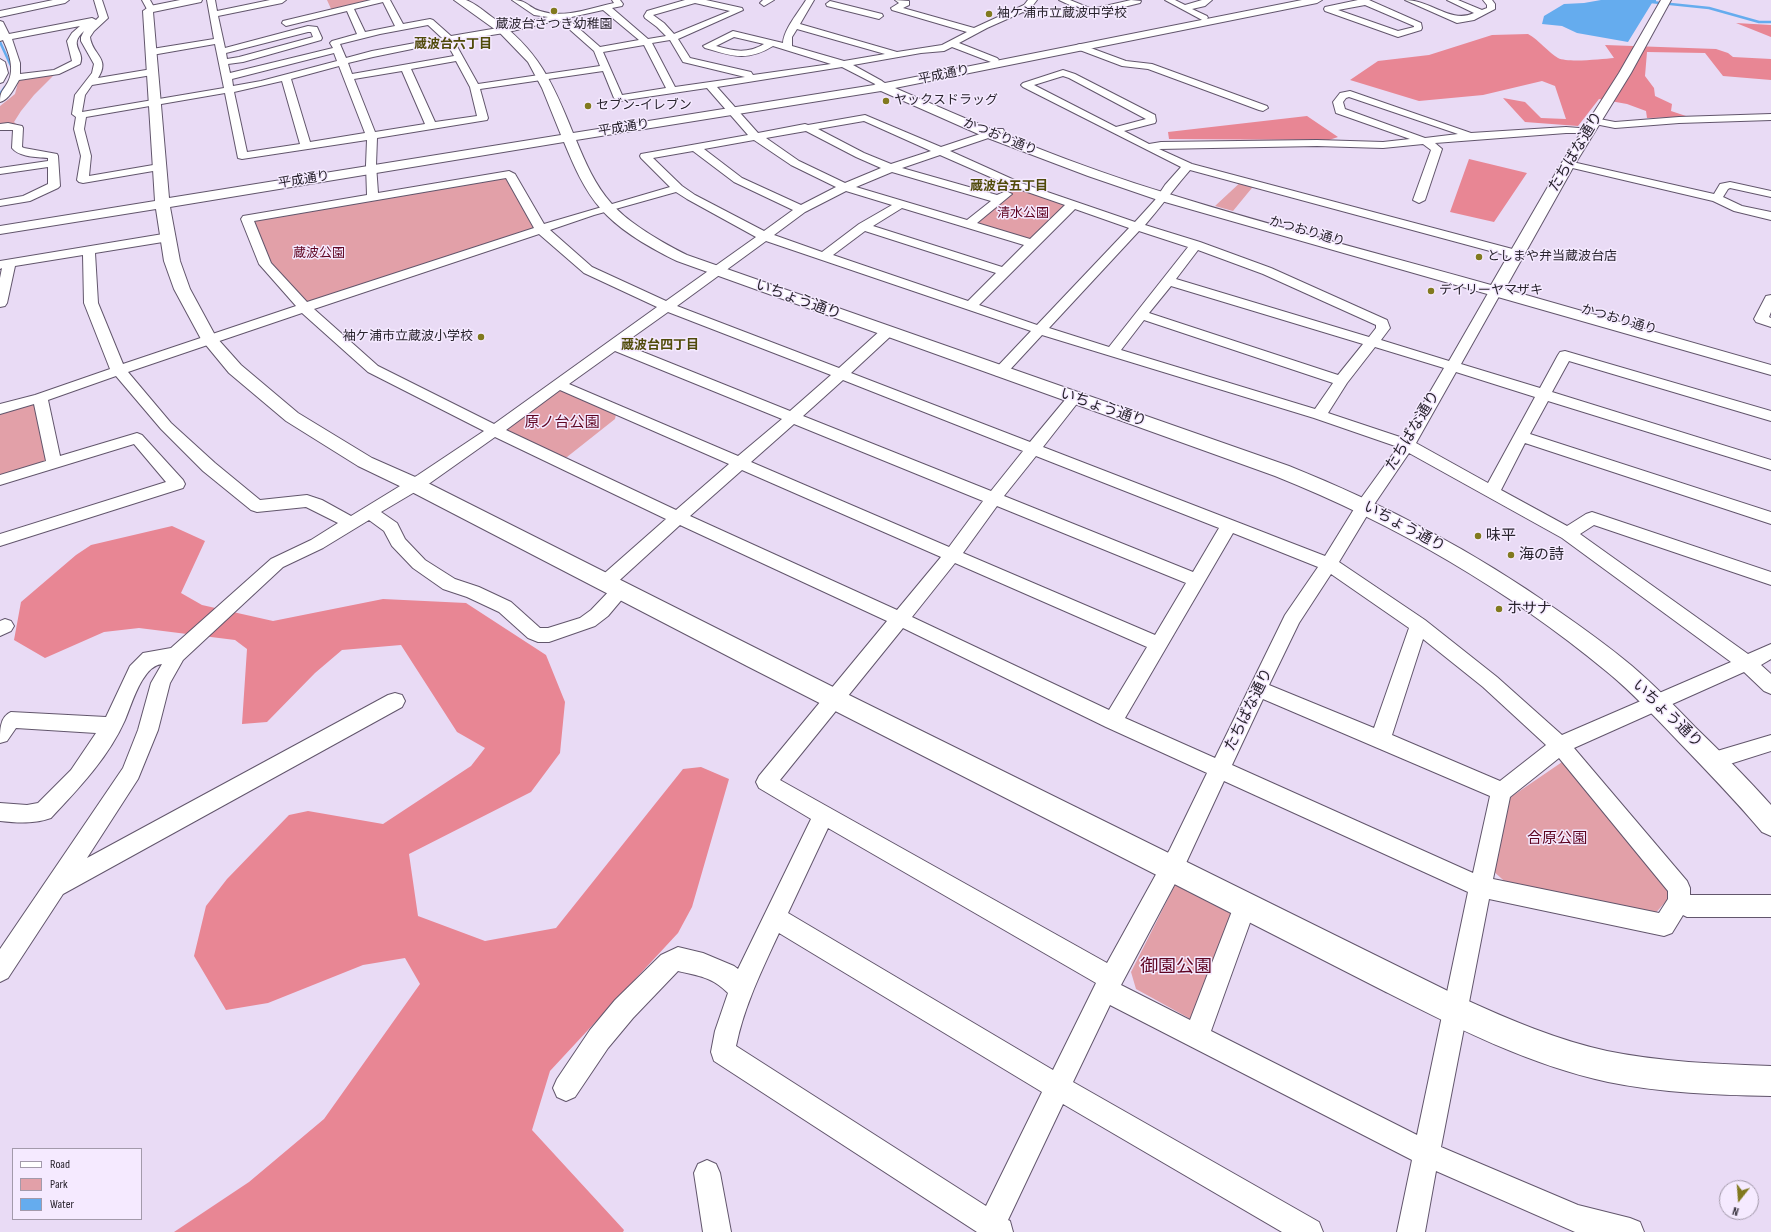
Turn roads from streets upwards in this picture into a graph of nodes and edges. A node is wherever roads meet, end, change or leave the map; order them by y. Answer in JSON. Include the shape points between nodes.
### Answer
{"nodes":[{"id":1,"x":65,"y":0,"type":"edge"},
{"id":2,"x":98,"y":0,"type":"edge"},
{"id":3,"x":211,"y":0,"type":"edge"},
{"id":4,"x":282,"y":0,"type":"edge"},
{"id":5,"x":381,"y":0,"type":"edge"},
{"id":6,"x":386,"y":0,"type":"edge"},
{"id":7,"x":459,"y":0,"type":"edge"},
{"id":8,"x":516,"y":0,"type":"edge"},
{"id":9,"x":616,"y":0,"type":"edge"},
{"id":10,"x":695,"y":0,"type":"edge"},
{"id":11,"x":899,"y":0,"type":"edge"},
{"id":12,"x":1033,"y":0,"type":"edge"},
{"id":13,"x":1063,"y":0,"type":"edge"},
{"id":14,"x":1135,"y":0,"type":"edge"},
{"id":15,"x":1169,"y":0,"type":"edge"},
{"id":16,"x":1208,"y":0,"type":"edge"},
{"id":17,"x":1294,"y":0,"type":"edge"},
{"id":18,"x":1317,"y":0,"type":"edge"},
{"id":19,"x":1409,"y":0,"type":"edge"},
{"id":20,"x":1451,"y":0,"type":"edge"},
{"id":21,"x":1487,"y":0,"type":"edge"},
{"id":22,"x":1666,"y":0,"type":"edge"},
{"id":23,"x":821,"y":1,"type":"edge"},
{"id":24,"x":1364,"y":1,"type":"edge"},
{"id":25,"x":148,"y":5,"type":"edge"},
{"id":26,"x":206,"y":7,"type":"edge"},
{"id":27,"x":349,"y":7,"type":"junction"},
{"id":28,"x":605,"y":7,"type":"junction"},
{"id":29,"x":895,"y":8,"type":"junction"},
{"id":30,"x":1184,"y":8,"type":"junction"},
{"id":31,"x":1022,"y":9,"type":"junction"},
{"id":32,"x":1066,"y":12,"type":"dead end"},
{"id":33,"x":1481,"y":13,"type":"junction"},
{"id":34,"x":0,"y":14,"type":"edge"},
{"id":35,"x":879,"y":16,"type":"junction"},
{"id":36,"x":309,"y":17,"type":"junction"},
{"id":37,"x":560,"y":17,"type":"junction"},
{"id":38,"x":104,"y":18,"type":"junction"},
{"id":39,"x":718,"y":18,"type":"junction"},
{"id":40,"x":1204,"y":18,"type":"junction"},
{"id":41,"x":93,"y":20,"type":"junction"},
{"id":42,"x":869,"y":21,"type":"dead end"},
{"id":43,"x":732,"y":22,"type":"dead end"},
{"id":44,"x":0,"y":24,"type":"edge"},
{"id":45,"x":279,"y":24,"type":"dead end"},
{"id":46,"x":794,"y":25,"type":"junction"},
{"id":47,"x":314,"y":29,"type":"junction"},
{"id":48,"x":504,"y":30,"type":"junction"},
{"id":49,"x":975,"y":31,"type":"junction"},
{"id":50,"x":402,"y":32,"type":"junction"},
{"id":51,"x":362,"y":35,"type":"junction"},
{"id":52,"x":673,"y":37,"type":"junction"},
{"id":53,"x":3,"y":38,"type":"edge"},
{"id":54,"x":448,"y":39,"type":"junction"},
{"id":55,"x":222,"y":40,"type":"junction"},
{"id":56,"x":647,"y":42,"type":"junction"},
{"id":57,"x":771,"y":44,"type":"junction"},
{"id":58,"x":951,"y":44,"type":"junction"},
{"id":59,"x":364,"y":45,"type":"dead end"},
{"id":60,"x":787,"y":46,"type":"junction"},
{"id":61,"x":1080,"y":48,"type":"junction"},
{"id":62,"x":338,"y":50,"type":"junction"},
{"id":63,"x":598,"y":50,"type":"junction"},
{"id":64,"x":221,"y":52,"type":"junction"},
{"id":65,"x":372,"y":54,"type":"junction"},
{"id":66,"x":898,"y":54,"type":"junction"},
{"id":67,"x":459,"y":58,"type":"junction"},
{"id":68,"x":994,"y":60,"type":"junction"},
{"id":69,"x":0,"y":62,"type":"edge"},
{"id":70,"x":152,"y":62,"type":"junction"},
{"id":71,"x":223,"y":62,"type":"junction"},
{"id":72,"x":344,"y":62,"type":"junction"},
{"id":73,"x":844,"y":64,"type":"junction"},
{"id":74,"x":406,"y":67,"type":"junction"},
{"id":75,"x":606,"y":68,"type":"junction"},
{"id":76,"x":349,"y":76,"type":"junction"},
{"id":77,"x":226,"y":77,"type":"junction"},
{"id":78,"x":542,"y":77,"type":"junction"},
{"id":79,"x":16,"y":78,"type":"junction"},
{"id":80,"x":286,"y":78,"type":"junction"},
{"id":81,"x":750,"y":79,"type":"junction"},
{"id":82,"x":0,"y":80,"type":"edge"},
{"id":83,"x":88,"y":83,"type":"junction"},
{"id":84,"x":710,"y":85,"type":"junction"},
{"id":85,"x":884,"y":85,"type":"junction"},
{"id":86,"x":475,"y":87,"type":"junction"},
{"id":87,"x":228,"y":90,"type":"junction"},
{"id":88,"x":672,"y":90,"type":"junction"},
{"id":89,"x":0,"y":99,"type":"edge"},
{"id":90,"x":154,"y":102,"type":"junction"},
{"id":91,"x":1263,"y":108,"type":"dead end"},
{"id":92,"x":732,"y":109,"type":"junction"},
{"id":93,"x":81,"y":115,"type":"junction"},
{"id":94,"x":1771,"y":117,"type":"edge"},
{"id":95,"x":432,"y":126,"type":"junction"},
{"id":96,"x":1591,"y":126,"type":"junction"},
{"id":97,"x":0,"y":127,"type":"edge"},
{"id":98,"x":805,"y":127,"type":"junction"},
{"id":99,"x":1115,"y":130,"type":"junction"},
{"id":100,"x":995,"y":133,"type":"junction"},
{"id":101,"x":568,"y":135,"type":"junction"},
{"id":102,"x":755,"y":136,"type":"junction"},
{"id":103,"x":1472,"y":136,"type":"junction"},
{"id":104,"x":372,"y":137,"type":"junction"},
{"id":105,"x":1425,"y":141,"type":"junction"},
{"id":106,"x":306,"y":146,"type":"junction"},
{"id":107,"x":694,"y":146,"type":"junction"},
{"id":108,"x":1149,"y":147,"type":"junction"},
{"id":109,"x":942,"y":151,"type":"junction"},
{"id":110,"x":53,"y":163,"type":"junction"},
{"id":111,"x":1568,"y":164,"type":"junction"},
{"id":112,"x":1188,"y":166,"type":"junction"},
{"id":113,"x":159,"y":167,"type":"junction"},
{"id":114,"x":371,"y":167,"type":"junction"},
{"id":115,"x":891,"y":168,"type":"junction"},
{"id":116,"x":0,"y":171,"type":"edge"},
{"id":117,"x":1017,"y":185,"type":"junction"},
{"id":118,"x":845,"y":187,"type":"junction"},
{"id":119,"x":678,"y":188,"type":"junction"},
{"id":120,"x":1771,"y":194,"type":"edge"},
{"id":121,"x":1165,"y":195,"type":"junction"},
{"id":122,"x":373,"y":197,"type":"junction"},
{"id":123,"x":1717,"y":198,"type":"junction"},
{"id":124,"x":998,"y":199,"type":"junction"},
{"id":125,"x":162,"y":201,"type":"junction"},
{"id":126,"x":0,"y":203,"type":"edge"},
{"id":127,"x":901,"y":204,"type":"junction"},
{"id":128,"x":1074,"y":204,"type":"junction"},
{"id":129,"x":608,"y":208,"type":"junction"},
{"id":130,"x":801,"y":210,"type":"junction"},
{"id":131,"x":1771,"y":216,"type":"edge"},
{"id":132,"x":968,"y":225,"type":"junction"},
{"id":133,"x":0,"y":226,"type":"edge"},
{"id":134,"x":1136,"y":226,"type":"junction"},
{"id":135,"x":1411,"y":226,"type":"junction"},
{"id":136,"x":863,"y":227,"type":"junction"},
{"id":137,"x":542,"y":229,"type":"junction"},
{"id":138,"x":0,"y":230,"type":"edge"},
{"id":139,"x":764,"y":236,"type":"junction"},
{"id":140,"x":169,"y":237,"type":"junction"},
{"id":141,"x":1033,"y":244,"type":"junction"},
{"id":142,"x":1196,"y":245,"type":"junction"},
{"id":143,"x":89,"y":250,"type":"junction"},
{"id":144,"x":1516,"y":254,"type":"junction"},
{"id":145,"x":824,"y":256,"type":"junction"},
{"id":146,"x":5,"y":264,"type":"edge"},
{"id":147,"x":716,"y":271,"type":"junction"},
{"id":148,"x":1004,"y":272,"type":"junction"},
{"id":149,"x":1168,"y":281,"type":"junction"},
{"id":150,"x":1497,"y":289,"type":"junction"},
{"id":151,"x":1771,"y":299,"type":"edge"},
{"id":152,"x":0,"y":303,"type":"edge"},
{"id":153,"x":666,"y":306,"type":"junction"},
{"id":154,"x":970,"y":306,"type":"junction"},
{"id":155,"x":305,"y":308,"type":"junction"},
{"id":156,"x":1141,"y":315,"type":"junction"},
{"id":157,"x":1771,"y":323,"type":"edge"},
{"id":158,"x":1040,"y":330,"type":"junction"},
{"id":159,"x":887,"y":332,"type":"junction"},
{"id":160,"x":209,"y":338,"type":"junction"},
{"id":161,"x":1373,"y":342,"type":"junction"},
{"id":162,"x":613,"y":345,"type":"junction"},
{"id":163,"x":1112,"y":352,"type":"junction"},
{"id":164,"x":1771,"y":362,"type":"edge"},
{"id":165,"x":1452,"y":366,"type":"junction"},
{"id":166,"x":118,"y":370,"type":"junction"},
{"id":167,"x":1771,"y":370,"type":"edge"},
{"id":168,"x":1000,"y":372,"type":"junction"},
{"id":169,"x":841,"y":373,"type":"junction"},
{"id":170,"x":1341,"y":381,"type":"junction"},
{"id":171,"x":557,"y":384,"type":"junction"},
{"id":172,"x":1544,"y":395,"type":"junction"},
{"id":173,"x":40,"y":398,"type":"junction"},
{"id":174,"x":1074,"y":398,"type":"junction"},
{"id":175,"x":0,"y":409,"type":"edge"},
{"id":176,"x":1319,"y":415,"type":"junction"},
{"id":177,"x":1771,"y":416,"type":"edge"},
{"id":178,"x":792,"y":417,"type":"junction"},
{"id":179,"x":495,"y":430,"type":"junction"},
{"id":180,"x":1522,"y":437,"type":"junction"},
{"id":181,"x":1407,"y":445,"type":"junction"},
{"id":182,"x":1033,"y":448,"type":"junction"},
{"id":183,"x":54,"y":463,"type":"junction"},
{"id":184,"x":740,"y":464,"type":"junction"},
{"id":185,"x":1771,"y":466,"type":"edge"},
{"id":186,"x":0,"y":480,"type":"edge"},
{"id":187,"x":415,"y":485,"type":"junction"},
{"id":188,"x":1492,"y":491,"type":"junction"},
{"id":189,"x":993,"y":499,"type":"junction"},
{"id":190,"x":1365,"y":505,"type":"junction"},
{"id":191,"x":369,"y":512,"type":"junction"},
{"id":192,"x":677,"y":517,"type":"junction"},
{"id":193,"x":1771,"y":518,"type":"edge"},
{"id":194,"x":351,"y":523,"type":"junction"},
{"id":195,"x":1229,"y":525,"type":"junction"},
{"id":196,"x":1568,"y":534,"type":"junction"},
{"id":197,"x":0,"y":540,"type":"edge"},
{"id":198,"x":952,"y":555,"type":"junction"},
{"id":199,"x":1329,"y":564,"type":"junction"},
{"id":200,"x":1771,"y":579,"type":"edge"},
{"id":201,"x":1196,"y":580,"type":"junction"},
{"id":202,"x":612,"y":587,"type":"junction"},
{"id":203,"x":900,"y":619,"type":"junction"},
{"id":204,"x":1419,"y":625,"type":"junction"},
{"id":205,"x":1158,"y":644,"type":"junction"},
{"id":206,"x":1771,"y":651,"type":"edge"},
{"id":207,"x":176,"y":655,"type":"junction"},
{"id":208,"x":1747,"y":663,"type":"junction"},
{"id":209,"x":1771,"y":686,"type":"edge"},
{"id":210,"x":1259,"y":688,"type":"junction"},
{"id":211,"x":834,"y":699,"type":"junction"},
{"id":212,"x":395,"y":701,"type":"dead end"},
{"id":213,"x":1655,"y":702,"type":"junction"},
{"id":214,"x":1113,"y":721,"type":"junction"},
{"id":215,"x":112,"y":726,"type":"junction"},
{"id":216,"x":0,"y":735,"type":"edge"},
{"id":217,"x":1380,"y":740,"type":"junction"},
{"id":218,"x":1771,"y":743,"type":"edge"},
{"id":219,"x":1560,"y":745,"type":"junction"},
{"id":220,"x":1714,"y":760,"type":"junction"},
{"id":221,"x":1220,"y":770,"type":"junction"},
{"id":222,"x":1501,"y":792,"type":"junction"},
{"id":223,"x":0,"y":812,"type":"edge"},
{"id":224,"x":824,"y":814,"type":"junction"},
{"id":225,"x":1771,"y":824,"type":"edge"},
{"id":226,"x":1172,"y":868,"type":"junction"},
{"id":227,"x":1481,"y":886,"type":"junction"},
{"id":228,"x":55,"y":887,"type":"junction"},
{"id":229,"x":1679,"y":901,"type":"junction"},
{"id":230,"x":1245,"y":906,"type":"junction"},
{"id":231,"x":1771,"y":906,"type":"edge"},
{"id":232,"x":775,"y":918,"type":"junction"},
{"id":233,"x":0,"y":970,"type":"edge"},
{"id":234,"x":1108,"y":984,"type":"junction"},
{"id":235,"x":741,"y":989,"type":"junction"},
{"id":236,"x":1454,"y":1011,"type":"junction"},
{"id":237,"x":1197,"y":1035,"type":"junction"},
{"id":238,"x":1771,"y":1081,"type":"edge"},
{"id":239,"x":566,"y":1088,"type":"dead end"},
{"id":240,"x":1059,"y":1088,"type":"junction"},
{"id":241,"x":1427,"y":1154,"type":"junction"},
{"id":242,"x":707,"y":1173,"type":"dead end"},
{"id":243,"x":1577,"y":1225,"type":"edge"},
{"id":244,"x":996,"y":1229,"type":"edge"},
{"id":245,"x":717,"y":1232,"type":"edge"},
{"id":246,"x":1309,"y":1232,"type":"edge"},
{"id":247,"x":1411,"y":1232,"type":"edge"},
{"id":248,"x":1630,"y":1232,"type":"edge"}],
"edges":[{"from":1,"to":34,"type":"street","via":[[47,7]]},
{"from":2,"to":38,"type":"street"},
{"from":3,"to":26,"type":"street"},
{"from":4,"to":26,"type":"street"},
{"from":5,"to":27,"type":"street"},
{"from":6,"to":50,"type":"street"},
{"from":7,"to":48,"type":"street","name":"いちょう通り"},
{"from":8,"to":37,"type":"street","via":[[537,13]]},
{"from":9,"to":28,"type":"street","via":[[619,4]]},
{"from":10,"to":39,"type":"street","via":[[739,10]]},
{"from":10,"to":52,"type":"street","via":[[648,16]]},
{"from":11,"to":29,"type":"street","via":[[906,3]]},
{"from":12,"to":31,"type":"street"},
{"from":13,"to":14,"type":"street","via":[[1091,12],[1137,1]]},
{"from":15,"to":30,"type":"street"},
{"from":16,"to":30,"type":"street"},
{"from":17,"to":40,"type":"street","name":"平成通り"},
{"from":18,"to":61,"type":"street","name":"平成通り"},
{"from":19,"to":33,"type":"street","via":[[1457,20]]},
{"from":20,"to":33,"type":"street"},
{"from":21,"to":33,"type":"street","via":[[1491,4],[1491,9]]},
{"from":22,"to":96,"type":"street","name":"たちばな通り"},
{"from":23,"to":35,"type":"street"},
{"from":23,"to":46,"type":"street"},
{"from":24,"to":24,"type":"street","via":[[1418,25],[1418,28],[1398,34],[1328,9]]},
{"from":25,"to":26,"type":"street"},
{"from":25,"to":70,"type":"street"},
{"from":26,"to":55,"type":"street"},
{"from":27,"to":36,"type":"street","via":[[331,8]]},
{"from":27,"to":51,"type":"street"},
{"from":28,"to":37,"type":"street"},
{"from":28,"to":56,"type":"street"},
{"from":29,"to":35,"type":"street"},
{"from":29,"to":49,"type":"street"},
{"from":30,"to":40,"type":"street"},
{"from":31,"to":32,"type":"street","via":[[1034,13]]},
{"from":31,"to":49,"type":"street"},
{"from":35,"to":42,"type":"street"},
{"from":36,"to":45,"type":"street"},
{"from":36,"to":47,"type":"street"},
{"from":37,"to":48,"type":"street"},
{"from":37,"to":63,"type":"street"},
{"from":38,"to":41,"type":"street"},
{"from":38,"to":83,"type":"street","via":[[86,33],[84,38],[97,60],[98,69]]},
{"from":39,"to":43,"type":"street"},
{"from":39,"to":52,"type":"street"},
{"from":40,"to":68,"type":"street","name":"平成通り"},
{"from":41,"to":53,"type":"street","via":[[54,24]]},
{"from":41,"to":79,"type":"street","via":[[76,33],[72,40],[77,62],[71,67]]},
{"from":44,"to":53,"type":"street"},
{"from":46,"to":60,"type":"street","via":[[785,36]]},
{"from":46,"to":66,"type":"street"},
{"from":47,"to":64,"type":"street"},
{"from":47,"to":71,"type":"street","via":[[318,38],[313,41]]},
{"from":48,"to":54,"type":"street"},
{"from":48,"to":78,"type":"street","name":"いちょう通り","via":[[523,49]]},
{"from":49,"to":58,"type":"street"},
{"from":50,"to":51,"type":"street"},
{"from":50,"to":54,"type":"street","via":[[430,22]]},
{"from":51,"to":62,"type":"street","via":[[335,43]]},
{"from":52,"to":56,"type":"street"},
{"from":52,"to":81,"type":"street","via":[[686,60],[748,74]]},
{"from":53,"to":79,"type":"street","via":[[17,65]]},
{"from":54,"to":65,"type":"street"},
{"from":54,"to":67,"type":"street"},
{"from":55,"to":64,"type":"street"},
{"from":55,"to":70,"type":"street"},
{"from":56,"to":63,"type":"street"},
{"from":56,"to":88,"type":"street"},
{"from":57,"to":57,"type":"street","via":[[733,34],[708,46],[743,56]]},
{"from":57,"to":60,"type":"street"},
{"from":58,"to":66,"type":"street","via":[[934,50]]},
{"from":58,"to":68,"type":"street"},
{"from":59,"to":65,"type":"street"},
{"from":60,"to":73,"type":"street"},
{"from":61,"to":85,"type":"street","name":"平成通り"},
{"from":61,"to":91,"type":"street","via":[[1125,64],[1149,66]]},
{"from":62,"to":72,"type":"street"},
{"from":62,"to":77,"type":"street"},
{"from":63,"to":75,"type":"street"},
{"from":64,"to":71,"type":"street"},
{"from":65,"to":72,"type":"street"},
{"from":66,"to":73,"type":"street"},
{"from":67,"to":74,"type":"street"},
{"from":67,"to":86,"type":"street"},
{"from":68,"to":85,"type":"street","name":"平成通り"},
{"from":69,"to":82,"type":"street"},
{"from":70,"to":83,"type":"street"},
{"from":70,"to":90,"type":"street"},
{"from":71,"to":77,"type":"street"},
{"from":72,"to":76,"type":"street"},
{"from":72,"to":80,"type":"street"},
{"from":73,"to":81,"type":"street"},
{"from":73,"to":85,"type":"street"},
{"from":74,"to":76,"type":"street"},
{"from":74,"to":95,"type":"street"},
{"from":75,"to":78,"type":"street"},
{"from":75,"to":88,"type":"street","via":[[619,98]]},
{"from":76,"to":104,"type":"street"},
{"from":77,"to":87,"type":"street"},
{"from":78,"to":86,"type":"street"},
{"from":78,"to":101,"type":"street","name":"いちょう通り"},
{"from":79,"to":89,"type":"street"},
{"from":80,"to":87,"type":"street"},
{"from":80,"to":106,"type":"street"},
{"from":81,"to":84,"type":"street"},
{"from":83,"to":93,"type":"street","via":[[80,95],[77,114]]},
{"from":84,"to":88,"type":"street"},
{"from":84,"to":92,"type":"street"},
{"from":85,"to":92,"type":"street","name":"平成通り"},
{"from":85,"to":100,"type":"street","name":"かつおり通り"},
{"from":86,"to":95,"type":"street","via":[[483,118]]},
{"from":87,"to":90,"type":"street"},
{"from":87,"to":106,"type":"street","via":[[242,156]]},
{"from":90,"to":93,"type":"street"},
{"from":90,"to":113,"type":"street"},
{"from":92,"to":101,"type":"street","name":"平成通り"},
{"from":92,"to":102,"type":"street"},
{"from":93,"to":113,"type":"street","via":[[79,129],[86,156],[83,180]]},
{"from":94,"to":96,"type":"street"},
{"from":95,"to":104,"type":"street"},
{"from":96,"to":103,"type":"street"},
{"from":96,"to":111,"type":"street","name":"たちばな通り"},
{"from":97,"to":110,"type":"street","via":[[18,128],[17,148],[53,156]]},
{"from":98,"to":102,"type":"street"},
{"from":98,"to":109,"type":"street","via":[[865,118]]},
{"from":98,"to":115,"type":"street"},
{"from":99,"to":99,"type":"street","via":[[1032,88],[1026,85],[1063,73],[1151,117],[1151,121]]},
{"from":99,"to":108,"type":"street"},
{"from":100,"to":109,"type":"street"},
{"from":100,"to":121,"type":"street","name":"かつおり通り","via":[[1093,173]]},
{"from":101,"to":114,"type":"street","name":"平成通り"},
{"from":101,"to":129,"type":"street","name":"いちょう通り","via":[[579,164]]},
{"from":102,"to":107,"type":"street"},
{"from":102,"to":118,"type":"street","via":[[795,163]]},
{"from":103,"to":105,"type":"street"},
{"from":103,"to":105,"type":"street","via":[[1350,94],[1343,94],[1338,102],[1340,111]]},
{"from":104,"to":106,"type":"street"},
{"from":104,"to":114,"type":"street"},
{"from":105,"to":108,"type":"street","via":[[1383,145],[1316,143]]},
{"from":105,"to":135,"type":"street","via":[[1437,149]]},
{"from":107,"to":119,"type":"street","via":[[645,156]]},
{"from":107,"to":130,"type":"street","via":[[738,180]]},
{"from":108,"to":112,"type":"street"},
{"from":109,"to":115,"type":"street"},
{"from":109,"to":117,"type":"street"},
{"from":110,"to":116,"type":"street"},
{"from":110,"to":126,"type":"street","via":[[54,186],[26,199]]},
{"from":111,"to":123,"type":"street"},
{"from":111,"to":144,"type":"street","name":"たちばな通り"},
{"from":112,"to":121,"type":"street"},
{"from":112,"to":135,"type":"street","via":[[1256,182]]},
{"from":113,"to":125,"type":"street"},
{"from":114,"to":122,"type":"street"},
{"from":114,"to":125,"type":"street","name":"平成通り"},
{"from":115,"to":118,"type":"street"},
{"from":115,"to":124,"type":"street"},
{"from":117,"to":124,"type":"street"},
{"from":117,"to":128,"type":"street"},
{"from":118,"to":127,"type":"street"},
{"from":118,"to":130,"type":"street"},
{"from":119,"to":129,"type":"street"},
{"from":119,"to":139,"type":"street"},
{"from":120,"to":123,"type":"street","via":[[1730,185],[1724,186]]},
{"from":121,"to":134,"type":"street"},
{"from":121,"to":150,"type":"street","name":"かつおり通り"},
{"from":122,"to":137,"type":"street","via":[[509,174]]},
{"from":122,"to":155,"type":"street","via":[[247,219],[265,264]]},
{"from":123,"to":131,"type":"street","via":[[1738,209]]},
{"from":124,"to":132,"type":"street"},
{"from":125,"to":133,"type":"street","name":"平成通り"},
{"from":125,"to":138,"type":"street","name":"平成通り"},
{"from":125,"to":140,"type":"street"},
{"from":127,"to":132,"type":"street"},
{"from":127,"to":136,"type":"street"},
{"from":128,"to":134,"type":"street"},
{"from":128,"to":141,"type":"street"},
{"from":129,"to":137,"type":"street"},
{"from":129,"to":147,"type":"street","name":"いちょう通り","via":[[657,246]]},
{"from":130,"to":139,"type":"street"},
{"from":132,"to":141,"type":"street"},
{"from":134,"to":142,"type":"street"},
{"from":134,"to":158,"type":"street"},
{"from":135,"to":144,"type":"street"},
{"from":136,"to":145,"type":"street"},
{"from":136,"to":148,"type":"street"},
{"from":137,"to":153,"type":"street","via":[[588,270]]},
{"from":137,"to":155,"type":"street"},
{"from":139,"to":145,"type":"street"},
{"from":139,"to":147,"type":"street"},
{"from":140,"to":143,"type":"street"},
{"from":140,"to":160,"type":"street","via":[[172,261],[182,289]]},
{"from":141,"to":148,"type":"street"},
{"from":142,"to":149,"type":"street"},
{"from":142,"to":161,"type":"street","via":[[1267,271],[1382,323],[1383,328]]},
{"from":143,"to":146,"type":"street"},
{"from":143,"to":166,"type":"street","via":[[91,303]]},
{"from":144,"to":150,"type":"street","name":"たちばな通り"},
{"from":145,"to":154,"type":"street"},
{"from":146,"to":152,"type":"street"},
{"from":147,"to":153,"type":"street"},
{"from":147,"to":159,"type":"street","name":"いちょう通り"},
{"from":148,"to":154,"type":"street"},
{"from":149,"to":156,"type":"street"},
{"from":149,"to":161,"type":"street"},
{"from":150,"to":164,"type":"street","name":"かつおり通り"},
{"from":150,"to":165,"type":"street","name":"たちばな通り"},
{"from":150,"to":167,"type":"street","name":"かつおり通り"},
{"from":151,"to":157,"type":"street","via":[[1761,319]]},
{"from":153,"to":162,"type":"street"},
{"from":153,"to":169,"type":"street"},
{"from":154,"to":158,"type":"street"},
{"from":155,"to":160,"type":"street"},
{"from":155,"to":179,"type":"street","via":[[373,369]]},
{"from":156,"to":163,"type":"street"},
{"from":156,"to":170,"type":"street"},
{"from":158,"to":163,"type":"street"},
{"from":158,"to":168,"type":"street"},
{"from":159,"to":168,"type":"street","name":"いちょう通り"},
{"from":159,"to":169,"type":"street"},
{"from":160,"to":166,"type":"street"},
{"from":160,"to":187,"type":"street","via":[[235,369],[292,417],[366,462]]},
{"from":161,"to":165,"type":"street"},
{"from":161,"to":170,"type":"street"},
{"from":162,"to":171,"type":"street"},
{"from":162,"to":178,"type":"street"},
{"from":163,"to":176,"type":"street"},
{"from":165,"to":172,"type":"street"},
{"from":165,"to":181,"type":"street","name":"たちばな通り"},
{"from":166,"to":173,"type":"street"},
{"from":166,"to":194,"type":"street","via":[[166,426],[209,467],[257,506],[306,501]]},
{"from":168,"to":174,"type":"street","name":"いちょう通り"},
{"from":169,"to":178,"type":"street"},
{"from":169,"to":182,"type":"street"},
{"from":170,"to":176,"type":"street"},
{"from":171,"to":179,"type":"street"},
{"from":171,"to":184,"type":"street"},
{"from":172,"to":177,"type":"street","via":[[1565,355]]},
{"from":172,"to":180,"type":"street"},
{"from":172,"to":185,"type":"street"},
{"from":173,"to":175,"type":"street"},
{"from":173,"to":183,"type":"street"},
{"from":174,"to":182,"type":"street"},
{"from":174,"to":190,"type":"street","name":"いちょう通り","via":[[1282,471]]},
{"from":176,"to":181,"type":"street"},
{"from":178,"to":184,"type":"street"},
{"from":178,"to":189,"type":"street"},
{"from":179,"to":187,"type":"street"},
{"from":179,"to":192,"type":"street"},
{"from":180,"to":188,"type":"street"},
{"from":180,"to":193,"type":"street"},
{"from":181,"to":188,"type":"street"},
{"from":181,"to":190,"type":"street","name":"たちばな通り"},
{"from":182,"to":189,"type":"street"},
{"from":182,"to":195,"type":"street"},
{"from":183,"to":186,"type":"street"},
{"from":183,"to":197,"type":"street","via":[[137,438],[177,484]]},
{"from":184,"to":192,"type":"street"},
{"from":184,"to":198,"type":"street"},
{"from":187,"to":191,"type":"street"},
{"from":187,"to":202,"type":"street"},
{"from":188,"to":196,"type":"street"},
{"from":189,"to":198,"type":"street"},
{"from":189,"to":201,"type":"street"},
{"from":190,"to":199,"type":"street","name":"たちばな通り"},
{"from":190,"to":213,"type":"street","name":"いちょう通り","via":[[1471,562],[1524,597],[1582,639]]},
{"from":191,"to":194,"type":"street"},
{"from":191,"to":202,"type":"street","via":[[391,527],[398,542],[418,564],[449,584],[505,607],[534,633],[540,635],[554,634],[590,620]]},
{"from":192,"to":202,"type":"street"},
{"from":192,"to":203,"type":"street"},
{"from":194,"to":207,"type":"street","via":[[317,544],[277,562]]},
{"from":195,"to":199,"type":"street"},
{"from":195,"to":201,"type":"street"},
{"from":196,"to":200,"type":"street","via":[[1592,518]]},
{"from":196,"to":208,"type":"street"},
{"from":198,"to":203,"type":"street"},
{"from":198,"to":205,"type":"street"},
{"from":199,"to":204,"type":"street"},
{"from":199,"to":210,"type":"street","name":"たちばな通り","via":[[1291,620]]},
{"from":201,"to":205,"type":"street"},
{"from":202,"to":211,"type":"street"},
{"from":203,"to":211,"type":"street"},
{"from":203,"to":214,"type":"street"},
{"from":204,"to":217,"type":"street"},
{"from":204,"to":219,"type":"street","via":[[1490,682]]},
{"from":205,"to":214,"type":"street"},
{"from":206,"to":208,"type":"street"},
{"from":207,"to":215,"type":"street","via":[[150,658],[137,671]]},
{"from":207,"to":228,"type":"street","via":[[161,683],[148,730],[131,774]]},
{"from":208,"to":209,"type":"street"},
{"from":208,"to":213,"type":"street"},
{"from":210,"to":217,"type":"street"},
{"from":210,"to":221,"type":"street","name":"たちばな通り"},
{"from":211,"to":224,"type":"street","via":[[766,782]]},
{"from":211,"to":226,"type":"street"},
{"from":212,"to":228,"type":"street"},
{"from":213,"to":219,"type":"street"},
{"from":213,"to":220,"type":"street","name":"いちょう通り"},
{"from":214,"to":221,"type":"street"},
{"from":215,"to":216,"type":"street","via":[[11,720]]},
{"from":215,"to":223,"type":"street","via":[[78,776],[44,811],[27,814]]},
{"from":217,"to":222,"type":"street"},
{"from":218,"to":220,"type":"street"},
{"from":219,"to":222,"type":"street"},
{"from":219,"to":229,"type":"street","via":[[1679,888]]},
{"from":220,"to":225,"type":"street","name":"いちょう通り","via":[[1750,797]]},
{"from":221,"to":226,"type":"street","name":"たちばな通り"},
{"from":221,"to":227,"type":"street"},
{"from":222,"to":227,"type":"street"},
{"from":224,"to":232,"type":"street"},
{"from":224,"to":234,"type":"street"},
{"from":226,"to":230,"type":"street"},
{"from":226,"to":234,"type":"street","name":"たちばな通り"},
{"from":227,"to":229,"type":"street","via":[[1664,925]]},
{"from":227,"to":236,"type":"street"},
{"from":228,"to":233,"type":"street"},
{"from":229,"to":231,"type":"street","via":[[1687,906]]},
{"from":230,"to":236,"type":"street"},
{"from":230,"to":237,"type":"street"},
{"from":232,"to":235,"type":"street"},
{"from":232,"to":240,"type":"street"},
{"from":234,"to":237,"type":"street"},
{"from":234,"to":240,"type":"street","name":"たちばな通り"},
{"from":235,"to":239,"type":"street","via":[[726,974],[703,964],[678,959],[669,962],[624,1008],[599,1039]]},
{"from":235,"to":244,"type":"street","via":[[723,1052]]},
{"from":236,"to":238,"type":"street","via":[[1556,1052],[1607,1066],[1666,1075],[1733,1081]]},
{"from":236,"to":241,"type":"street"},
{"from":237,"to":241,"type":"street"},
{"from":240,"to":244,"type":"street","name":"たちばな通り"},
{"from":240,"to":246,"type":"street"},
{"from":241,"to":243,"type":"street"},
{"from":241,"to":247,"type":"street"},
{"from":242,"to":245,"type":"street"},
{"from":243,"to":248,"type":"street"}]}
